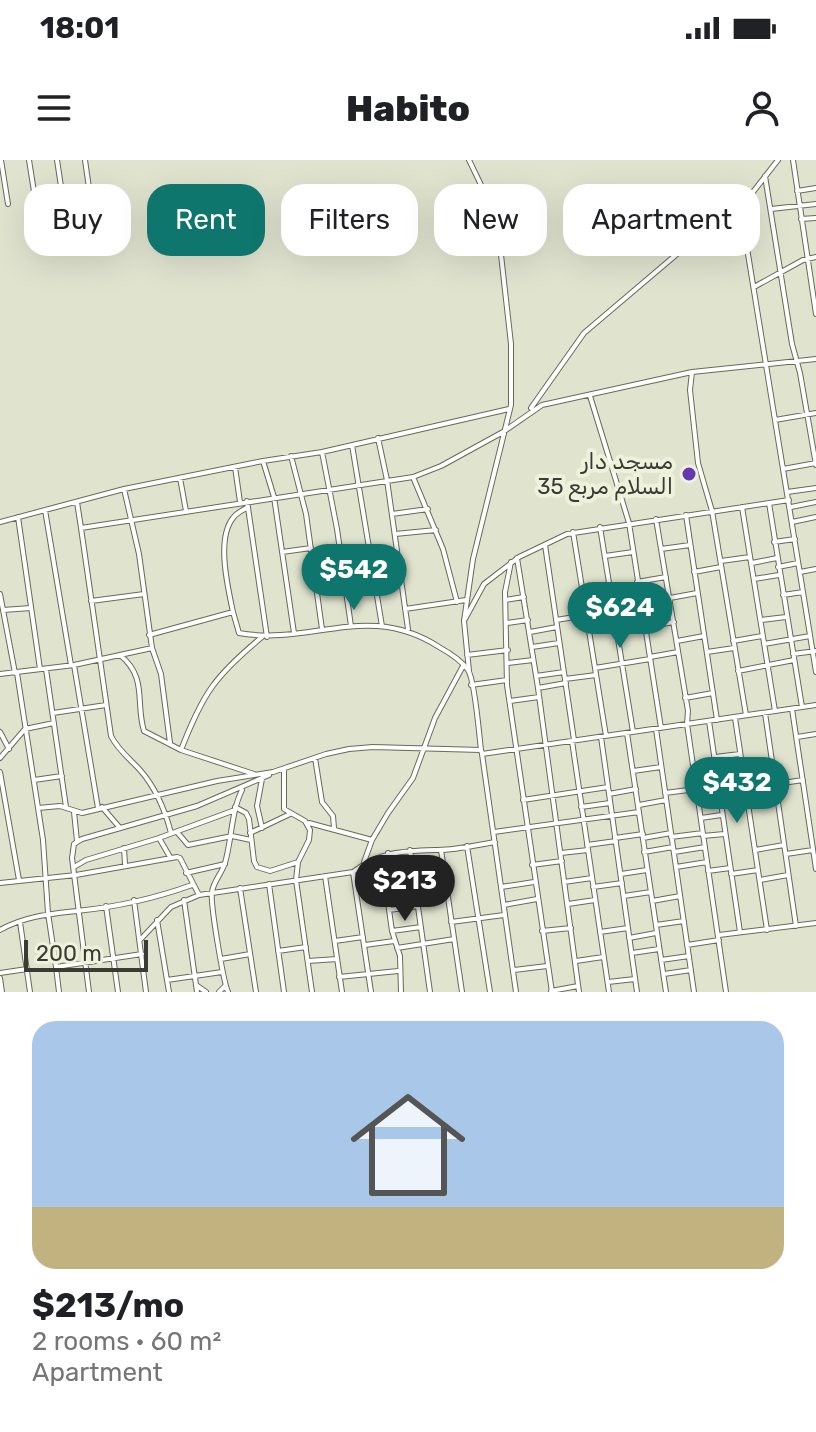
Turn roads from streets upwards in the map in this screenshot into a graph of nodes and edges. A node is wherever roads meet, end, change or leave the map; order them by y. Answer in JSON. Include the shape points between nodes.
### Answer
{"nodes":[{"id":1,"x":1,"y":160,"type":"edge"},
{"id":2,"x":29,"y":160,"type":"edge"},
{"id":3,"x":57,"y":160,"type":"edge"},
{"id":4,"x":85,"y":160,"type":"edge"},
{"id":5,"x":469,"y":160,"type":"edge"},
{"id":6,"x":778,"y":160,"type":"edge"},
{"id":7,"x":793,"y":160,"type":"edge"},
{"id":8,"x":765,"y":176,"type":"junction"},
{"id":9,"x":33,"y":184,"type":"edge"},
{"id":10,"x":61,"y":184,"type":"edge"},
{"id":11,"x":88,"y":184,"type":"edge"},
{"id":12,"x":758,"y":184,"type":"edge"},
{"id":13,"x":816,"y":188,"type":"edge"},
{"id":14,"x":797,"y":191,"type":"junction"},
{"id":15,"x":8,"y":204,"type":"dead end"},
{"id":16,"x":816,"y":204,"type":"edge"},
{"id":17,"x":799,"y":206,"type":"junction"},
{"id":18,"x":770,"y":209,"type":"junction"},
{"id":19,"x":816,"y":218,"type":"edge"},
{"id":20,"x":801,"y":219,"type":"junction"},
{"id":21,"x":673,"y":256,"type":"edge"},
{"id":22,"x":749,"y":256,"type":"edge"},
{"id":23,"x":816,"y":257,"type":"edge"},
{"id":24,"x":807,"y":258,"type":"junction"},
{"id":25,"x":780,"y":274,"type":"junction"},
{"id":26,"x":754,"y":287,"type":"junction"},
{"id":27,"x":814,"y":287,"type":"edge"},
{"id":28,"x":816,"y":314,"type":"edge"},
{"id":29,"x":816,"y":359,"type":"edge"},
{"id":30,"x":797,"y":361,"type":"junction"},
{"id":31,"x":767,"y":365,"type":"junction"},
{"id":32,"x":692,"y":372,"type":"junction"},
{"id":33,"x":590,"y":396,"type":"junction"},
{"id":34,"x":509,"y":409,"type":"junction"},
{"id":35,"x":816,"y":413,"type":"edge"},
{"id":36,"x":527,"y":414,"type":"junction"},
{"id":37,"x":807,"y":414,"type":"junction"},
{"id":38,"x":775,"y":420,"type":"junction"},
{"id":39,"x":503,"y":432,"type":"junction"},
{"id":40,"x":378,"y":438,"type":"junction"},
{"id":41,"x":352,"y":445,"type":"junction"},
{"id":42,"x":322,"y":452,"type":"junction"},
{"id":43,"x":291,"y":456,"type":"junction"},
{"id":44,"x":263,"y":461,"type":"junction"},
{"id":45,"x":816,"y":464,"type":"edge"},
{"id":46,"x":235,"y":467,"type":"junction"},
{"id":47,"x":783,"y":469,"type":"junction"},
{"id":48,"x":413,"y":477,"type":"junction"},
{"id":49,"x":180,"y":478,"type":"junction"},
{"id":50,"x":387,"y":480,"type":"junction"},
{"id":51,"x":359,"y":485,"type":"junction"},
{"id":52,"x":328,"y":488,"type":"junction"},
{"id":53,"x":816,"y":488,"type":"edge"},
{"id":54,"x":124,"y":489,"type":"junction"},
{"id":55,"x":787,"y":492,"type":"junction"},
{"id":56,"x":300,"y":493,"type":"junction"},
{"id":57,"x":274,"y":497,"type":"junction"},
{"id":58,"x":789,"y":500,"type":"junction"},
{"id":59,"x":77,"y":502,"type":"junction"},
{"id":60,"x":240,"y":502,"type":"junction"},
{"id":61,"x":816,"y":502,"type":"edge"},
{"id":62,"x":769,"y":503,"type":"junction"},
{"id":63,"x":247,"y":504,"type":"junction"},
{"id":64,"x":742,"y":507,"type":"junction"},
{"id":65,"x":790,"y":507,"type":"junction"},
{"id":66,"x":428,"y":509,"type":"junction"},
{"id":67,"x":45,"y":510,"type":"junction"},
{"id":68,"x":186,"y":511,"type":"junction"},
{"id":69,"x":712,"y":511,"type":"junction"},
{"id":70,"x":392,"y":514,"type":"junction"},
{"id":71,"x":686,"y":515,"type":"junction"},
{"id":72,"x":18,"y":517,"type":"junction"},
{"id":73,"x":816,"y":517,"type":"edge"},
{"id":74,"x":131,"y":518,"type":"junction"},
{"id":75,"x":656,"y":519,"type":"junction"},
{"id":76,"x":0,"y":522,"type":"edge"},
{"id":77,"x":792,"y":522,"type":"junction"},
{"id":78,"x":629,"y":523,"type":"junction"},
{"id":79,"x":600,"y":527,"type":"junction"},
{"id":80,"x":81,"y":528,"type":"junction"},
{"id":81,"x":436,"y":530,"type":"junction"},
{"id":82,"x":573,"y":532,"type":"junction"},
{"id":83,"x":395,"y":534,"type":"junction"},
{"id":84,"x":795,"y":539,"type":"junction"},
{"id":85,"x":774,"y":542,"type":"junction"},
{"id":86,"x":545,"y":545,"type":"junction"},
{"id":87,"x":690,"y":545,"type":"junction"},
{"id":88,"x":311,"y":548,"type":"junction"},
{"id":89,"x":661,"y":549,"type":"junction"},
{"id":90,"x":282,"y":552,"type":"junction"},
{"id":91,"x":633,"y":552,"type":"junction"},
{"id":92,"x":605,"y":556,"type":"junction"},
{"id":93,"x":517,"y":558,"type":"junction"},
{"id":94,"x":777,"y":558,"type":"junction"},
{"id":95,"x":750,"y":560,"type":"junction"},
{"id":96,"x":511,"y":562,"type":"junction"},
{"id":97,"x":400,"y":563,"type":"junction"},
{"id":98,"x":798,"y":563,"type":"junction"},
{"id":99,"x":721,"y":564,"type":"junction"},
{"id":100,"x":372,"y":567,"type":"junction"},
{"id":101,"x":778,"y":567,"type":"junction"},
{"id":102,"x":816,"y":569,"type":"edge"},
{"id":103,"x":694,"y":572,"type":"junction"},
{"id":104,"x":800,"y":572,"type":"junction"},
{"id":105,"x":779,"y":575,"type":"junction"},
{"id":106,"x":345,"y":577,"type":"junction"},
{"id":107,"x":666,"y":577,"type":"junction"},
{"id":108,"x":754,"y":579,"type":"junction"},
{"id":109,"x":315,"y":581,"type":"junction"},
{"id":110,"x":637,"y":582,"type":"junction"},
{"id":111,"x":803,"y":592,"type":"junction"},
{"id":112,"x":697,"y":593,"type":"junction"},
{"id":113,"x":0,"y":594,"type":"edge"},
{"id":114,"x":144,"y":594,"type":"junction"},
{"id":115,"x":783,"y":595,"type":"junction"},
{"id":116,"x":524,"y":597,"type":"junction"},
{"id":117,"x":640,"y":598,"type":"junction"},
{"id":118,"x":670,"y":598,"type":"junction"},
{"id":119,"x":466,"y":600,"type":"junction"},
{"id":120,"x":505,"y":600,"type":"junction"},
{"id":121,"x":91,"y":601,"type":"junction"},
{"id":122,"x":457,"y":602,"type":"junction"},
{"id":123,"x":612,"y":602,"type":"junction"},
{"id":124,"x":586,"y":607,"type":"junction"},
{"id":125,"x":31,"y":608,"type":"junction"},
{"id":126,"x":405,"y":609,"type":"junction"},
{"id":127,"x":3,"y":610,"type":"junction"},
{"id":128,"x":233,"y":612,"type":"junction"},
{"id":129,"x":587,"y":615,"type":"junction"},
{"id":130,"x":786,"y":617,"type":"junction"},
{"id":131,"x":528,"y":620,"type":"junction"},
{"id":132,"x":556,"y":620,"type":"junction"},
{"id":133,"x":760,"y":620,"type":"junction"},
{"id":134,"x":464,"y":621,"type":"junction"},
{"id":135,"x":674,"y":622,"type":"junction"},
{"id":136,"x":507,"y":623,"type":"junction"},
{"id":137,"x":351,"y":626,"type":"junction"},
{"id":138,"x":382,"y":626,"type":"junction"},
{"id":139,"x":557,"y":627,"type":"junction"},
{"id":140,"x":645,"y":627,"type":"junction"},
{"id":141,"x":322,"y":629,"type":"junction"},
{"id":142,"x":408,"y":630,"type":"junction"},
{"id":143,"x":530,"y":632,"type":"junction"},
{"id":144,"x":294,"y":633,"type":"junction"},
{"id":145,"x":149,"y":635,"type":"junction"},
{"id":146,"x":704,"y":636,"type":"junction"},
{"id":147,"x":762,"y":636,"type":"junction"},
{"id":148,"x":810,"y":636,"type":"junction"},
{"id":149,"x":264,"y":637,"type":"junction"},
{"id":150,"x":3,"y":638,"type":"edge"},
{"id":151,"x":790,"y":639,"type":"junction"},
{"id":152,"x":677,"y":641,"type":"junction"},
{"id":153,"x":733,"y":641,"type":"junction"},
{"id":154,"x":559,"y":643,"type":"junction"},
{"id":155,"x":764,"y":644,"type":"junction"},
{"id":156,"x":532,"y":647,"type":"junction"},
{"id":157,"x":152,"y":648,"type":"junction"},
{"id":158,"x":734,"y":648,"type":"junction"},
{"id":159,"x":508,"y":650,"type":"junction"},
{"id":160,"x":814,"y":651,"type":"edge"},
{"id":161,"x":678,"y":652,"type":"junction"},
{"id":162,"x":707,"y":652,"type":"junction"},
{"id":163,"x":120,"y":655,"type":"junction"},
{"id":164,"x":467,"y":655,"type":"junction"},
{"id":165,"x":793,"y":657,"type":"junction"},
{"id":166,"x":650,"y":658,"type":"junction"},
{"id":167,"x":99,"y":660,"type":"junction"},
{"id":168,"x":533,"y":660,"type":"junction"},
{"id":169,"x":508,"y":663,"type":"junction"},
{"id":170,"x":622,"y":664,"type":"junction"},
{"id":171,"x":73,"y":665,"type":"junction"},
{"id":172,"x":768,"y":665,"type":"junction"},
{"id":173,"x":463,"y":666,"type":"junction"},
{"id":174,"x":43,"y":669,"type":"junction"},
{"id":175,"x":469,"y":671,"type":"junction"},
{"id":176,"x":738,"y":671,"type":"junction"},
{"id":177,"x":564,"y":672,"type":"junction"},
{"id":178,"x":596,"y":672,"type":"junction"},
{"id":179,"x":816,"y":672,"type":"edge"},
{"id":180,"x":16,"y":673,"type":"junction"},
{"id":181,"x":0,"y":674,"type":"edge"},
{"id":182,"x":536,"y":676,"type":"junction"},
{"id":183,"x":507,"y":680,"type":"junction"},
{"id":184,"x":565,"y":681,"type":"junction"},
{"id":185,"x":471,"y":685,"type":"junction"},
{"id":186,"x":538,"y":688,"type":"junction"},
{"id":187,"x":713,"y":693,"type":"junction"},
{"id":188,"x":539,"y":697,"type":"junction"},
{"id":189,"x":685,"y":698,"type":"junction"},
{"id":190,"x":509,"y":701,"type":"junction"},
{"id":191,"x":106,"y":705,"type":"junction"},
{"id":192,"x":816,"y":705,"type":"edge"},
{"id":193,"x":802,"y":707,"type":"junction"},
{"id":194,"x":80,"y":709,"type":"junction"},
{"id":195,"x":792,"y":709,"type":"junction"},
{"id":196,"x":775,"y":711,"type":"junction"},
{"id":197,"x":52,"y":713,"type":"junction"},
{"id":198,"x":765,"y":713,"type":"junction"},
{"id":199,"x":746,"y":715,"type":"junction"},
{"id":200,"x":735,"y":717,"type":"junction"},
{"id":201,"x":717,"y":720,"type":"junction"},
{"id":202,"x":709,"y":721,"type":"junction"},
{"id":203,"x":54,"y":723,"type":"junction"},
{"id":204,"x":687,"y":724,"type":"junction"},
{"id":205,"x":658,"y":728,"type":"junction"},
{"id":206,"x":25,"y":729,"type":"junction"},
{"id":207,"x":0,"y":732,"type":"edge"},
{"id":208,"x":630,"y":732,"type":"junction"},
{"id":209,"x":816,"y":734,"type":"edge"},
{"id":210,"x":604,"y":736,"type":"junction"},
{"id":211,"x":797,"y":737,"type":"junction"},
{"id":212,"x":573,"y":740,"type":"junction"},
{"id":213,"x":170,"y":744,"type":"junction"},
{"id":214,"x":546,"y":745,"type":"junction"},
{"id":215,"x":424,"y":748,"type":"junction"},
{"id":216,"x":9,"y":749,"type":"junction"},
{"id":217,"x":514,"y":749,"type":"junction"},
{"id":218,"x":181,"y":750,"type":"junction"},
{"id":219,"x":481,"y":752,"type":"junction"},
{"id":220,"x":740,"y":754,"type":"junction"},
{"id":221,"x":714,"y":757,"type":"junction"},
{"id":222,"x":0,"y":758,"type":"edge"},
{"id":223,"x":315,"y":758,"type":"junction"},
{"id":224,"x":715,"y":766,"type":"junction"},
{"id":225,"x":661,"y":767,"type":"junction"},
{"id":226,"x":694,"y":769,"type":"junction"},
{"id":227,"x":284,"y":770,"type":"junction"},
{"id":228,"x":633,"y":771,"type":"junction"},
{"id":229,"x":0,"y":772,"type":"edge"},
{"id":230,"x":273,"y":772,"type":"junction"},
{"id":231,"x":255,"y":775,"type":"junction"},
{"id":232,"x":62,"y":776,"type":"junction"},
{"id":233,"x":262,"y":779,"type":"junction"},
{"id":234,"x":34,"y":780,"type":"junction"},
{"id":235,"x":717,"y":780,"type":"junction"},
{"id":236,"x":803,"y":780,"type":"junction"},
{"id":237,"x":695,"y":782,"type":"junction"},
{"id":238,"x":776,"y":784,"type":"junction"},
{"id":239,"x":608,"y":787,"type":"junction"},
{"id":240,"x":243,"y":788,"type":"junction"},
{"id":241,"x":636,"y":789,"type":"junction"},
{"id":242,"x":696,"y":789,"type":"junction"},
{"id":243,"x":746,"y":789,"type":"junction"},
{"id":244,"x":579,"y":791,"type":"junction"},
{"id":245,"x":665,"y":793,"type":"junction"},
{"id":246,"x":718,"y":793,"type":"junction"},
{"id":247,"x":609,"y":794,"type":"junction"},
{"id":248,"x":553,"y":795,"type":"junction"},
{"id":249,"x":158,"y":796,"type":"junction"},
{"id":250,"x":816,"y":796,"type":"edge"},
{"id":251,"x":805,"y":798,"type":"junction"},
{"id":252,"x":523,"y":800,"type":"junction"},
{"id":253,"x":666,"y":800,"type":"junction"},
{"id":254,"x":778,"y":801,"type":"junction"},
{"id":255,"x":610,"y":803,"type":"junction"},
{"id":256,"x":639,"y":805,"type":"junction"},
{"id":257,"x":749,"y":805,"type":"junction"},
{"id":258,"x":66,"y":807,"type":"junction"},
{"id":259,"x":581,"y":807,"type":"junction"},
{"id":260,"x":38,"y":808,"type":"junction"},
{"id":261,"x":100,"y":808,"type":"junction"},
{"id":262,"x":235,"y":809,"type":"junction"},
{"id":263,"x":74,"y":812,"type":"junction"},
{"id":264,"x":639,"y":812,"type":"junction"},
{"id":265,"x":290,"y":814,"type":"junction"},
{"id":266,"x":721,"y":815,"type":"junction"},
{"id":267,"x":167,"y":816,"type":"junction"},
{"id":268,"x":612,"y":816,"type":"junction"},
{"id":269,"x":701,"y":818,"type":"junction"},
{"id":270,"x":583,"y":820,"type":"junction"},
{"id":271,"x":307,"y":823,"type":"junction"},
{"id":272,"x":556,"y":824,"type":"junction"},
{"id":273,"x":526,"y":827,"type":"junction"},
{"id":274,"x":120,"y":828,"type":"junction"},
{"id":275,"x":262,"y":828,"type":"junction"},
{"id":276,"x":334,"y":828,"type":"junction"},
{"id":277,"x":173,"y":832,"type":"junction"},
{"id":278,"x":494,"y":832,"type":"junction"},
{"id":279,"x":703,"y":834,"type":"junction"},
{"id":280,"x":724,"y":834,"type":"junction"},
{"id":281,"x":671,"y":835,"type":"junction"},
{"id":282,"x":813,"y":835,"type":"edge"},
{"id":283,"x":232,"y":836,"type":"junction"},
{"id":284,"x":251,"y":836,"type":"junction"},
{"id":285,"x":643,"y":836,"type":"junction"},
{"id":286,"x":159,"y":838,"type":"junction"},
{"id":287,"x":372,"y":840,"type":"junction"},
{"id":288,"x":615,"y":840,"type":"junction"},
{"id":289,"x":77,"y":841,"type":"junction"},
{"id":290,"x":495,"y":842,"type":"junction"},
{"id":291,"x":784,"y":845,"type":"junction"},
{"id":292,"x":467,"y":846,"type":"junction"},
{"id":293,"x":705,"y":847,"type":"junction"},
{"id":294,"x":124,"y":848,"type":"junction"},
{"id":295,"x":587,"y":848,"type":"junction"},
{"id":296,"x":410,"y":850,"type":"junction"},
{"id":297,"x":441,"y":850,"type":"junction"},
{"id":298,"x":673,"y":850,"type":"junction"},
{"id":299,"x":755,"y":850,"type":"junction"},
{"id":300,"x":813,"y":850,"type":"junction"},
{"id":301,"x":644,"y":852,"type":"junction"},
{"id":302,"x":388,"y":853,"type":"junction"},
{"id":303,"x":561,"y":853,"type":"junction"},
{"id":304,"x":786,"y":854,"type":"junction"},
{"id":305,"x":170,"y":858,"type":"junction"},
{"id":306,"x":562,"y":861,"type":"junction"},
{"id":307,"x":298,"y":862,"type":"junction"},
{"id":308,"x":707,"y":862,"type":"junction"},
{"id":309,"x":125,"y":864,"type":"junction"},
{"id":310,"x":225,"y":864,"type":"junction"},
{"id":311,"x":363,"y":864,"type":"junction"},
{"id":312,"x":532,"y":865,"type":"junction"},
{"id":313,"x":74,"y":867,"type":"junction"},
{"id":314,"x":676,"y":867,"type":"junction"},
{"id":315,"x":730,"y":868,"type":"junction"},
{"id":316,"x":816,"y":869,"type":"edge"},
{"id":317,"x":647,"y":870,"type":"junction"},
{"id":318,"x":758,"y":870,"type":"junction"},
{"id":319,"x":708,"y":871,"type":"junction"},
{"id":320,"x":353,"y":872,"type":"junction"},
{"id":321,"x":186,"y":873,"type":"junction"},
{"id":322,"x":621,"y":874,"type":"junction"},
{"id":323,"x":731,"y":874,"type":"junction"},
{"id":324,"x":76,"y":875,"type":"junction"},
{"id":325,"x":788,"y":875,"type":"junction"},
{"id":326,"x":45,"y":876,"type":"junction"},
{"id":327,"x":325,"y":876,"type":"junction"},
{"id":328,"x":592,"y":878,"type":"junction"},
{"id":329,"x":19,"y":880,"type":"junction"},
{"id":330,"x":296,"y":880,"type":"junction"},
{"id":331,"x":445,"y":880,"type":"junction"},
{"id":332,"x":760,"y":880,"type":"junction"},
{"id":333,"x":534,"y":882,"type":"junction"},
{"id":334,"x":564,"y":882,"type":"junction"},
{"id":335,"x":0,"y":883,"type":"edge"},
{"id":336,"x":622,"y":883,"type":"junction"},
{"id":337,"x":269,"y":884,"type":"junction"},
{"id":338,"x":415,"y":884,"type":"junction"},
{"id":339,"x":192,"y":885,"type":"junction"},
{"id":340,"x":501,"y":887,"type":"junction"},
{"id":341,"x":593,"y":887,"type":"junction"},
{"id":342,"x":240,"y":888,"type":"junction"},
{"id":343,"x":212,"y":892,"type":"junction"},
{"id":344,"x":651,"y":892,"type":"junction"},
{"id":345,"x":199,"y":895,"type":"junction"},
{"id":346,"x":624,"y":896,"type":"junction"},
{"id":347,"x":680,"y":896,"type":"junction"},
{"id":348,"x":537,"y":899,"type":"junction"},
{"id":349,"x":134,"y":900,"type":"junction"},
{"id":350,"x":184,"y":900,"type":"junction"},
{"id":351,"x":595,"y":900,"type":"junction"},
{"id":352,"x":652,"y":901,"type":"junction"},
{"id":353,"x":568,"y":904,"type":"junction"},
{"id":354,"x":503,"y":905,"type":"junction"},
{"id":355,"x":106,"y":906,"type":"junction"},
{"id":356,"x":418,"y":906,"type":"junction"},
{"id":357,"x":389,"y":910,"type":"junction"},
{"id":358,"x":78,"y":911,"type":"junction"},
{"id":359,"x":48,"y":913,"type":"junction"},
{"id":360,"x":504,"y":915,"type":"junction"},
{"id":361,"x":478,"y":919,"type":"junction"},
{"id":362,"x":157,"y":920,"type":"junction"},
{"id":363,"x":684,"y":921,"type":"junction"},
{"id":364,"x":20,"y":922,"type":"junction"},
{"id":365,"x":451,"y":922,"type":"junction"},
{"id":366,"x":816,"y":923,"type":"edge"},
{"id":367,"x":656,"y":925,"type":"junction"},
{"id":368,"x":796,"y":926,"type":"junction"},
{"id":369,"x":421,"y":927,"type":"junction"},
{"id":370,"x":571,"y":928,"type":"junction"},
{"id":371,"x":628,"y":928,"type":"junction"},
{"id":372,"x":0,"y":930,"type":"edge"},
{"id":373,"x":767,"y":930,"type":"junction"},
{"id":374,"x":392,"y":931,"type":"junction"},
{"id":375,"x":542,"y":931,"type":"junction"},
{"id":376,"x":600,"y":932,"type":"junction"},
{"id":377,"x":740,"y":932,"type":"junction"},
{"id":378,"x":656,"y":933,"type":"junction"},
{"id":379,"x":363,"y":937,"type":"junction"},
{"id":380,"x":629,"y":938,"type":"junction"},
{"id":381,"x":718,"y":938,"type":"junction"},
{"id":382,"x":454,"y":939,"type":"junction"},
{"id":383,"x":140,"y":940,"type":"junction"},
{"id":384,"x":335,"y":941,"type":"junction"},
{"id":385,"x":394,"y":941,"type":"junction"},
{"id":386,"x":423,"y":943,"type":"junction"},
{"id":387,"x":364,"y":945,"type":"junction"},
{"id":388,"x":687,"y":945,"type":"junction"},
{"id":389,"x":306,"y":947,"type":"junction"},
{"id":390,"x":397,"y":948,"type":"junction"},
{"id":391,"x":659,"y":949,"type":"junction"},
{"id":392,"x":278,"y":951,"type":"junction"},
{"id":393,"x":632,"y":953,"type":"junction"},
{"id":394,"x":142,"y":954,"type":"junction"},
{"id":395,"x":250,"y":954,"type":"junction"},
{"id":396,"x":689,"y":956,"type":"junction"},
{"id":397,"x":603,"y":957,"type":"junction"},
{"id":398,"x":113,"y":959,"type":"junction"},
{"id":399,"x":220,"y":959,"type":"junction"},
{"id":400,"x":337,"y":959,"type":"junction"},
{"id":401,"x":661,"y":960,"type":"junction"},
{"id":402,"x":308,"y":961,"type":"junction"},
{"id":403,"x":576,"y":961,"type":"junction"},
{"id":404,"x":85,"y":963,"type":"junction"},
{"id":405,"x":547,"y":966,"type":"junction"},
{"id":406,"x":56,"y":967,"type":"junction"},
{"id":407,"x":27,"y":969,"type":"junction"},
{"id":408,"x":513,"y":970,"type":"junction"},
{"id":409,"x":691,"y":970,"type":"junction"},
{"id":410,"x":398,"y":971,"type":"junction"},
{"id":411,"x":222,"y":972,"type":"junction"},
{"id":412,"x":368,"y":973,"type":"junction"},
{"id":413,"x":664,"y":974,"type":"junction"},
{"id":414,"x":0,"y":976,"type":"edge"},
{"id":415,"x":196,"y":976,"type":"junction"},
{"id":416,"x":339,"y":977,"type":"junction"},
{"id":417,"x":635,"y":979,"type":"junction"},
{"id":418,"x":167,"y":980,"type":"junction"},
{"id":419,"x":608,"y":982,"type":"junction"},
{"id":420,"x":196,"y":985,"type":"junction"},
{"id":421,"x":227,"y":989,"type":"edge"},
{"id":422,"x":579,"y":989,"type":"edge"},
{"id":423,"x":552,"y":991,"type":"edge"},
{"id":424,"x":2,"y":992,"type":"edge"},
{"id":425,"x":30,"y":992,"type":"edge"},
{"id":426,"x":59,"y":992,"type":"edge"},
{"id":427,"x":89,"y":992,"type":"edge"},
{"id":428,"x":118,"y":992,"type":"edge"},
{"id":429,"x":146,"y":992,"type":"edge"},
{"id":430,"x":169,"y":992,"type":"edge"},
{"id":431,"x":197,"y":992,"type":"edge"},
{"id":432,"x":206,"y":992,"type":"edge"},
{"id":433,"x":219,"y":992,"type":"edge"},
{"id":434,"x":256,"y":992,"type":"edge"},
{"id":435,"x":284,"y":992,"type":"edge"},
{"id":436,"x":312,"y":992,"type":"edge"},
{"id":437,"x":342,"y":992,"type":"edge"},
{"id":438,"x":371,"y":992,"type":"edge"},
{"id":439,"x":401,"y":992,"type":"edge"},
{"id":440,"x":430,"y":992,"type":"edge"},
{"id":441,"x":462,"y":992,"type":"edge"},
{"id":442,"x":490,"y":992,"type":"edge"},
{"id":443,"x":516,"y":992,"type":"edge"},
{"id":444,"x":609,"y":992,"type":"edge"},
{"id":445,"x":637,"y":992,"type":"edge"},
{"id":446,"x":666,"y":992,"type":"edge"},
{"id":447,"x":694,"y":992,"type":"edge"},
{"id":448,"x":726,"y":992,"type":"edge"}],
"edges":[{"from":1,"to":15,"type":"street"},
{"from":2,"to":9,"type":"street"},
{"from":3,"to":10,"type":"street"},
{"from":4,"to":11,"type":"street"},
{"from":5,"to":34,"type":"street","via":[[498,228],[511,344]]},
{"from":6,"to":8,"type":"street"},
{"from":7,"to":14,"type":"street"},
{"from":8,"to":12,"type":"street"},
{"from":8,"to":18,"type":"street"},
{"from":13,"to":14,"type":"street"},
{"from":14,"to":17,"type":"street"},
{"from":16,"to":17,"type":"street"},
{"from":17,"to":18,"type":"street"},
{"from":17,"to":20,"type":"street"},
{"from":18,"to":25,"type":"street"},
{"from":19,"to":20,"type":"street"},
{"from":20,"to":24,"type":"street"},
{"from":21,"to":36,"type":"street","via":[[584,333]]},
{"from":22,"to":26,"type":"street"},
{"from":23,"to":24,"type":"street"},
{"from":24,"to":25,"type":"street"},
{"from":24,"to":27,"type":"street"},
{"from":25,"to":26,"type":"street"},
{"from":25,"to":30,"type":"street"},
{"from":26,"to":31,"type":"street"},
{"from":27,"to":28,"type":"street"},
{"from":29,"to":30,"type":"street"},
{"from":30,"to":31,"type":"street"},
{"from":30,"to":37,"type":"street"},
{"from":31,"to":32,"type":"street"},
{"from":31,"to":38,"type":"street"},
{"from":32,"to":33,"type":"street"},
{"from":32,"to":69,"type":"street","via":[[698,463]]},
{"from":33,"to":36,"type":"street","via":[[542,405]]},
{"from":33,"to":78,"type":"street"},
{"from":34,"to":39,"type":"street"},
{"from":34,"to":40,"type":"street"},
{"from":35,"to":37,"type":"street"},
{"from":36,"to":39,"type":"street"},
{"from":37,"to":38,"type":"street"},
{"from":37,"to":45,"type":"street"},
{"from":38,"to":47,"type":"street"},
{"from":39,"to":48,"type":"street"},
{"from":39,"to":119,"type":"street"},
{"from":40,"to":41,"type":"street"},
{"from":40,"to":50,"type":"street"},
{"from":41,"to":42,"type":"street"},
{"from":41,"to":51,"type":"street"},
{"from":42,"to":43,"type":"street"},
{"from":42,"to":52,"type":"street"},
{"from":43,"to":44,"type":"street"},
{"from":43,"to":56,"type":"street"},
{"from":44,"to":46,"type":"street"},
{"from":44,"to":57,"type":"street"},
{"from":45,"to":47,"type":"street"},
{"from":46,"to":49,"type":"street"},
{"from":46,"to":60,"type":"street"},
{"from":47,"to":55,"type":"street"},
{"from":48,"to":50,"type":"street"},
{"from":48,"to":66,"type":"street"},
{"from":49,"to":54,"type":"street"},
{"from":49,"to":68,"type":"street"},
{"from":50,"to":51,"type":"street"},
{"from":50,"to":70,"type":"street"},
{"from":51,"to":52,"type":"street"},
{"from":51,"to":100,"type":"street"},
{"from":52,"to":56,"type":"street"},
{"from":52,"to":106,"type":"street"},
{"from":53,"to":55,"type":"street"},
{"from":54,"to":59,"type":"street"},
{"from":54,"to":74,"type":"street"},
{"from":55,"to":58,"type":"street"},
{"from":56,"to":57,"type":"street"},
{"from":56,"to":88,"type":"street"},
{"from":57,"to":63,"type":"street"},
{"from":57,"to":90,"type":"street"},
{"from":58,"to":62,"type":"street"},
{"from":58,"to":65,"type":"street"},
{"from":59,"to":67,"type":"street"},
{"from":59,"to":80,"type":"street"},
{"from":60,"to":63,"type":"street"},
{"from":60,"to":68,"type":"street"},
{"from":61,"to":65,"type":"street"},
{"from":62,"to":64,"type":"street"},
{"from":62,"to":85,"type":"street"},
{"from":63,"to":128,"type":"street","via":[[230,523],[225,548]]},
{"from":63,"to":149,"type":"street"},
{"from":64,"to":69,"type":"street"},
{"from":64,"to":95,"type":"street"},
{"from":65,"to":77,"type":"street"},
{"from":66,"to":70,"type":"street"},
{"from":66,"to":81,"type":"street"},
{"from":67,"to":72,"type":"street"},
{"from":67,"to":171,"type":"street"},
{"from":68,"to":74,"type":"street"},
{"from":69,"to":71,"type":"street"},
{"from":69,"to":99,"type":"street"},
{"from":70,"to":83,"type":"street"},
{"from":71,"to":75,"type":"street"},
{"from":71,"to":87,"type":"street"},
{"from":72,"to":76,"type":"street"},
{"from":72,"to":125,"type":"street"},
{"from":73,"to":77,"type":"street"},
{"from":74,"to":80,"type":"street"},
{"from":74,"to":114,"type":"street"},
{"from":75,"to":78,"type":"street"},
{"from":75,"to":89,"type":"street"},
{"from":77,"to":84,"type":"street"},
{"from":78,"to":79,"type":"street"},
{"from":78,"to":91,"type":"street"},
{"from":79,"to":82,"type":"street"},
{"from":79,"to":92,"type":"street"},
{"from":80,"to":121,"type":"street"},
{"from":81,"to":83,"type":"street"},
{"from":81,"to":122,"type":"street"},
{"from":82,"to":86,"type":"street"},
{"from":82,"to":124,"type":"street"},
{"from":83,"to":97,"type":"street"},
{"from":84,"to":85,"type":"street"},
{"from":84,"to":98,"type":"street"},
{"from":85,"to":94,"type":"street"},
{"from":86,"to":93,"type":"street"},
{"from":86,"to":132,"type":"street"},
{"from":87,"to":89,"type":"street"},
{"from":87,"to":103,"type":"street"},
{"from":88,"to":90,"type":"street"},
{"from":88,"to":109,"type":"street"},
{"from":89,"to":107,"type":"street"},
{"from":90,"to":144,"type":"street"},
{"from":91,"to":92,"type":"street"},
{"from":91,"to":110,"type":"street"},
{"from":92,"to":123,"type":"street"},
{"from":93,"to":96,"type":"street"},
{"from":93,"to":116,"type":"street"},
{"from":94,"to":95,"type":"street"},
{"from":94,"to":101,"type":"street"},
{"from":95,"to":99,"type":"street"},
{"from":95,"to":108,"type":"street"},
{"from":96,"to":120,"type":"street"},
{"from":96,"to":134,"type":"street","via":[[484,584]]},
{"from":97,"to":100,"type":"street"},
{"from":97,"to":126,"type":"street"},
{"from":98,"to":101,"type":"street"},
{"from":98,"to":104,"type":"street"},
{"from":99,"to":103,"type":"street"},
{"from":99,"to":153,"type":"street"},
{"from":100,"to":138,"type":"street"},
{"from":101,"to":105,"type":"street"},
{"from":102,"to":104,"type":"street"},
{"from":103,"to":112,"type":"street"},
{"from":104,"to":111,"type":"street"},
{"from":105,"to":108,"type":"street"},
{"from":105,"to":115,"type":"street"},
{"from":106,"to":109,"type":"street"},
{"from":106,"to":137,"type":"street"},
{"from":107,"to":110,"type":"street"},
{"from":107,"to":118,"type":"street"},
{"from":108,"to":133,"type":"street"},
{"from":109,"to":141,"type":"street"},
{"from":110,"to":117,"type":"street"},
{"from":111,"to":115,"type":"street"},
{"from":111,"to":148,"type":"street"},
{"from":112,"to":118,"type":"street"},
{"from":112,"to":146,"type":"street"},
{"from":113,"to":127,"type":"street"},
{"from":114,"to":121,"type":"street"},
{"from":114,"to":145,"type":"street"},
{"from":115,"to":130,"type":"street"},
{"from":116,"to":120,"type":"street"},
{"from":116,"to":131,"type":"street"},
{"from":117,"to":123,"type":"street"},
{"from":117,"to":140,"type":"street"},
{"from":118,"to":135,"type":"street"},
{"from":119,"to":122,"type":"street"},
{"from":119,"to":134,"type":"street"},
{"from":120,"to":136,"type":"street"},
{"from":121,"to":167,"type":"street"},
{"from":122,"to":126,"type":"street"},
{"from":123,"to":124,"type":"street"},
{"from":123,"to":170,"type":"street"},
{"from":124,"to":129,"type":"street"},
{"from":125,"to":127,"type":"street"},
{"from":125,"to":174,"type":"street"},
{"from":126,"to":142,"type":"street"},
{"from":127,"to":150,"type":"street"},
{"from":128,"to":145,"type":"street"},
{"from":128,"to":149,"type":"street","via":[[239,633]]},
{"from":129,"to":132,"type":"street"},
{"from":129,"to":178,"type":"street"},
{"from":130,"to":133,"type":"street"},
{"from":130,"to":151,"type":"street"},
{"from":131,"to":136,"type":"street"},
{"from":131,"to":143,"type":"street"},
{"from":132,"to":139,"type":"street"},
{"from":133,"to":147,"type":"street"},
{"from":134,"to":164,"type":"street"},
{"from":135,"to":140,"type":"street"},
{"from":135,"to":152,"type":"street"},
{"from":136,"to":159,"type":"street"},
{"from":137,"to":138,"type":"street"},
{"from":137,"to":141,"type":"street"},
{"from":138,"to":142,"type":"street"},
{"from":139,"to":143,"type":"street"},
{"from":139,"to":154,"type":"street"},
{"from":140,"to":166,"type":"street"},
{"from":141,"to":144,"type":"street"},
{"from":142,"to":173,"type":"street"},
{"from":143,"to":156,"type":"street"},
{"from":144,"to":149,"type":"street"},
{"from":145,"to":157,"type":"street"},
{"from":146,"to":152,"type":"street"},
{"from":146,"to":162,"type":"street"},
{"from":147,"to":153,"type":"street"},
{"from":147,"to":155,"type":"street"},
{"from":148,"to":151,"type":"street"},
{"from":148,"to":160,"type":"street"},
{"from":149,"to":218,"type":"street","via":[[223,670],[209,689]]},
{"from":150,"to":180,"type":"street"},
{"from":151,"to":155,"type":"street"},
{"from":151,"to":165,"type":"street"},
{"from":152,"to":161,"type":"street"},
{"from":153,"to":158,"type":"street"},
{"from":154,"to":156,"type":"street"},
{"from":154,"to":177,"type":"street"},
{"from":155,"to":172,"type":"street"},
{"from":156,"to":168,"type":"street"},
{"from":157,"to":163,"type":"street"},
{"from":157,"to":213,"type":"street","via":[[161,674]]},
{"from":158,"to":162,"type":"street"},
{"from":158,"to":176,"type":"street"},
{"from":159,"to":164,"type":"street"},
{"from":159,"to":169,"type":"street"},
{"from":160,"to":165,"type":"street"},
{"from":160,"to":179,"type":"street"},
{"from":161,"to":166,"type":"street"},
{"from":161,"to":189,"type":"street"},
{"from":162,"to":187,"type":"street"},
{"from":163,"to":167,"type":"street"},
{"from":163,"to":213,"type":"street","via":[[134,669],[144,731]]},
{"from":164,"to":175,"type":"street"},
{"from":165,"to":172,"type":"street"},
{"from":165,"to":193,"type":"street"},
{"from":166,"to":170,"type":"street"},
{"from":166,"to":205,"type":"street"},
{"from":167,"to":171,"type":"street"},
{"from":167,"to":191,"type":"street"},
{"from":168,"to":169,"type":"street"},
{"from":168,"to":182,"type":"street"},
{"from":169,"to":183,"type":"street"},
{"from":170,"to":178,"type":"street"},
{"from":170,"to":208,"type":"street"},
{"from":171,"to":174,"type":"street"},
{"from":171,"to":194,"type":"street"},
{"from":172,"to":176,"type":"street"},
{"from":172,"to":196,"type":"street"},
{"from":173,"to":175,"type":"street"},
{"from":173,"to":215,"type":"street"},
{"from":174,"to":180,"type":"street"},
{"from":174,"to":197,"type":"street"},
{"from":175,"to":185,"type":"street"},
{"from":176,"to":199,"type":"street"},
{"from":177,"to":182,"type":"street"},
{"from":177,"to":184,"type":"street"},
{"from":178,"to":184,"type":"street"},
{"from":178,"to":210,"type":"street"},
{"from":180,"to":181,"type":"street"},
{"from":180,"to":206,"type":"street"},
{"from":182,"to":186,"type":"street"},
{"from":183,"to":185,"type":"street"},
{"from":183,"to":190,"type":"street"},
{"from":184,"to":186,"type":"street"},
{"from":184,"to":212,"type":"street"},
{"from":185,"to":219,"type":"street"},
{"from":186,"to":188,"type":"street"},
{"from":187,"to":189,"type":"street"},
{"from":187,"to":201,"type":"street"},
{"from":188,"to":190,"type":"street"},
{"from":188,"to":214,"type":"street"},
{"from":189,"to":204,"type":"street"},
{"from":190,"to":217,"type":"street"},
{"from":191,"to":194,"type":"street"},
{"from":191,"to":249,"type":"street","via":[[115,743]]},
{"from":192,"to":193,"type":"street"},
{"from":193,"to":195,"type":"street"},
{"from":194,"to":197,"type":"street"},
{"from":194,"to":261,"type":"street"},
{"from":195,"to":196,"type":"street"},
{"from":195,"to":211,"type":"street"},
{"from":196,"to":198,"type":"street"},
{"from":197,"to":203,"type":"street"},
{"from":198,"to":199,"type":"street"},
{"from":198,"to":238,"type":"street"},
{"from":199,"to":200,"type":"street"},
{"from":200,"to":201,"type":"street"},
{"from":200,"to":220,"type":"street"},
{"from":201,"to":202,"type":"street"},
{"from":202,"to":204,"type":"street"},
{"from":202,"to":221,"type":"street"},
{"from":203,"to":206,"type":"street"},
{"from":203,"to":232,"type":"street"},
{"from":204,"to":205,"type":"street"},
{"from":204,"to":226,"type":"street"},
{"from":205,"to":208,"type":"street"},
{"from":205,"to":225,"type":"street"},
{"from":206,"to":216,"type":"street"},
{"from":206,"to":234,"type":"street"},
{"from":207,"to":216,"type":"street"},
{"from":208,"to":210,"type":"street"},
{"from":208,"to":228,"type":"street"},
{"from":209,"to":211,"type":"street"},
{"from":210,"to":212,"type":"street"},
{"from":210,"to":239,"type":"street"},
{"from":211,"to":236,"type":"street"},
{"from":212,"to":214,"type":"street"},
{"from":212,"to":244,"type":"street"},
{"from":213,"to":218,"type":"street"},
{"from":214,"to":217,"type":"street"},
{"from":214,"to":248,"type":"street"},
{"from":215,"to":219,"type":"street"},
{"from":215,"to":223,"type":"street","via":[[361,748]]},
{"from":215,"to":287,"type":"street","via":[[413,778]]},
{"from":216,"to":222,"type":"street"},
{"from":217,"to":219,"type":"street"},
{"from":217,"to":252,"type":"street"},
{"from":218,"to":231,"type":"street"},
{"from":219,"to":278,"type":"street"},
{"from":220,"to":221,"type":"street"},
{"from":220,"to":243,"type":"street"},
{"from":221,"to":224,"type":"street"},
{"from":223,"to":227,"type":"street"},
{"from":223,"to":276,"type":"street","via":[[322,802],[332,814]]},
{"from":224,"to":226,"type":"street"},
{"from":224,"to":235,"type":"street"},
{"from":225,"to":228,"type":"street"},
{"from":225,"to":245,"type":"street"},
{"from":226,"to":237,"type":"street"},
{"from":227,"to":230,"type":"street"},
{"from":227,"to":265,"type":"street","via":[[283,806]]},
{"from":228,"to":241,"type":"street"},
{"from":229,"to":329,"type":"street"},
{"from":230,"to":231,"type":"street"},
{"from":230,"to":233,"type":"street"},
{"from":231,"to":249,"type":"street"},
{"from":232,"to":234,"type":"street"},
{"from":232,"to":258,"type":"street"},
{"from":233,"to":240,"type":"street"},
{"from":233,"to":275,"type":"street","via":[[257,806]]},
{"from":234,"to":260,"type":"street"},
{"from":235,"to":237,"type":"street"},
{"from":235,"to":246,"type":"street"},
{"from":236,"to":238,"type":"street"},
{"from":236,"to":251,"type":"street"},
{"from":237,"to":242,"type":"street"},
{"from":238,"to":254,"type":"street"},
{"from":239,"to":244,"type":"street"},
{"from":239,"to":247,"type":"street"},
{"from":240,"to":262,"type":"street"},
{"from":240,"to":267,"type":"street"},
{"from":241,"to":247,"type":"street"},
{"from":241,"to":256,"type":"street"},
{"from":242,"to":245,"type":"street"},
{"from":242,"to":269,"type":"street"},
{"from":243,"to":246,"type":"street"},
{"from":243,"to":257,"type":"street"},
{"from":244,"to":248,"type":"street"},
{"from":244,"to":259,"type":"street"},
{"from":245,"to":253,"type":"street"},
{"from":246,"to":266,"type":"street"},
{"from":247,"to":255,"type":"street"},
{"from":248,"to":252,"type":"street"},
{"from":248,"to":272,"type":"street"},
{"from":249,"to":261,"type":"street"},
{"from":249,"to":267,"type":"street"},
{"from":250,"to":251,"type":"street"},
{"from":251,"to":282,"type":"street"},
{"from":252,"to":273,"type":"street"},
{"from":253,"to":256,"type":"street"},
{"from":253,"to":281,"type":"street"},
{"from":254,"to":257,"type":"street"},
{"from":254,"to":291,"type":"street"},
{"from":255,"to":259,"type":"street"},
{"from":255,"to":268,"type":"street"},
{"from":256,"to":264,"type":"street"},
{"from":257,"to":299,"type":"street"},
{"from":258,"to":260,"type":"street"},
{"from":258,"to":263,"type":"street"},
{"from":259,"to":270,"type":"street"},
{"from":260,"to":326,"type":"street"},
{"from":261,"to":263,"type":"street"},
{"from":261,"to":274,"type":"street"},
{"from":262,"to":277,"type":"street"},
{"from":262,"to":283,"type":"street"},
{"from":262,"to":284,"type":"street","via":[[246,813]]},
{"from":263,"to":289,"type":"street"},
{"from":264,"to":268,"type":"street"},
{"from":264,"to":285,"type":"street"},
{"from":265,"to":271,"type":"street"},
{"from":265,"to":275,"type":"street"},
{"from":266,"to":269,"type":"street"},
{"from":266,"to":280,"type":"street"},
{"from":267,"to":274,"type":"street"},
{"from":267,"to":277,"type":"street"},
{"from":268,"to":270,"type":"street"},
{"from":268,"to":288,"type":"street"},
{"from":269,"to":279,"type":"street"},
{"from":270,"to":272,"type":"street"},
{"from":270,"to":295,"type":"street"},
{"from":271,"to":276,"type":"street"},
{"from":271,"to":307,"type":"street","via":[[309,840]]},
{"from":272,"to":273,"type":"street"},
{"from":272,"to":303,"type":"street"},
{"from":273,"to":278,"type":"street"},
{"from":273,"to":312,"type":"street"},
{"from":274,"to":289,"type":"street"},
{"from":275,"to":284,"type":"street"},
{"from":276,"to":287,"type":"street"},
{"from":277,"to":283,"type":"street","via":[[188,845]]},
{"from":277,"to":286,"type":"street"},
{"from":278,"to":290,"type":"street"},
{"from":279,"to":280,"type":"street"},
{"from":279,"to":281,"type":"street"},
{"from":279,"to":293,"type":"street"},
{"from":280,"to":315,"type":"street"},
{"from":281,"to":285,"type":"street"},
{"from":281,"to":298,"type":"street"},
{"from":282,"to":300,"type":"street"},
{"from":283,"to":284,"type":"street"},
{"from":283,"to":310,"type":"street"},
{"from":284,"to":307,"type":"street","via":[[254,861],[263,871]]},
{"from":285,"to":288,"type":"street"},
{"from":285,"to":301,"type":"street"},
{"from":286,"to":294,"type":"street"},
{"from":286,"to":305,"type":"street"},
{"from":287,"to":311,"type":"street"},
{"from":288,"to":295,"type":"street"},
{"from":288,"to":322,"type":"street"},
{"from":289,"to":313,"type":"street","via":[[72,848]]},
{"from":290,"to":292,"type":"street"},
{"from":290,"to":340,"type":"street"},
{"from":291,"to":299,"type":"street"},
{"from":291,"to":304,"type":"street"},
{"from":292,"to":297,"type":"street"},
{"from":292,"to":361,"type":"street"},
{"from":293,"to":298,"type":"street"},
{"from":293,"to":308,"type":"street"},
{"from":294,"to":309,"type":"street"},
{"from":294,"to":313,"type":"street"},
{"from":295,"to":303,"type":"street"},
{"from":295,"to":328,"type":"street"},
{"from":296,"to":297,"type":"street"},
{"from":296,"to":302,"type":"street"},
{"from":296,"to":338,"type":"street"},
{"from":297,"to":331,"type":"street"},
{"from":298,"to":301,"type":"street"},
{"from":298,"to":314,"type":"street"},
{"from":299,"to":318,"type":"street"},
{"from":300,"to":304,"type":"street"},
{"from":300,"to":316,"type":"street"},
{"from":301,"to":317,"type":"street"},
{"from":302,"to":311,"type":"street"},
{"from":302,"to":357,"type":"street"},
{"from":303,"to":306,"type":"street"},
{"from":304,"to":325,"type":"street"},
{"from":305,"to":309,"type":"street"},
{"from":305,"to":321,"type":"street","via":[[180,858]]},
{"from":306,"to":312,"type":"street"},
{"from":306,"to":334,"type":"street"},
{"from":307,"to":330,"type":"street"},
{"from":308,"to":314,"type":"street"},
{"from":308,"to":319,"type":"street"},
{"from":309,"to":324,"type":"street"},
{"from":310,"to":321,"type":"street"},
{"from":310,"to":343,"type":"street"},
{"from":311,"to":320,"type":"street"},
{"from":312,"to":333,"type":"street"},
{"from":313,"to":324,"type":"street"},
{"from":314,"to":347,"type":"street"},
{"from":315,"to":319,"type":"street"},
{"from":315,"to":323,"type":"street"},
{"from":317,"to":322,"type":"street"},
{"from":317,"to":344,"type":"street"},
{"from":318,"to":323,"type":"street"},
{"from":318,"to":332,"type":"street"},
{"from":319,"to":381,"type":"street"},
{"from":320,"to":327,"type":"street"},
{"from":320,"to":379,"type":"street"},
{"from":321,"to":339,"type":"street"},
{"from":322,"to":336,"type":"street"},
{"from":323,"to":377,"type":"street"},
{"from":324,"to":326,"type":"street"},
{"from":324,"to":358,"type":"street"},
{"from":325,"to":332,"type":"street"},
{"from":325,"to":368,"type":"street"},
{"from":326,"to":329,"type":"street"},
{"from":326,"to":359,"type":"street"},
{"from":327,"to":330,"type":"street"},
{"from":327,"to":384,"type":"street"},
{"from":328,"to":334,"type":"street"},
{"from":328,"to":341,"type":"street"},
{"from":329,"to":335,"type":"street"},
{"from":330,"to":337,"type":"street"},
{"from":330,"to":389,"type":"street"},
{"from":331,"to":338,"type":"street"},
{"from":331,"to":365,"type":"street"},
{"from":332,"to":373,"type":"street"},
{"from":333,"to":340,"type":"street"},
{"from":333,"to":348,"type":"street"},
{"from":334,"to":353,"type":"street"},
{"from":336,"to":341,"type":"street"},
{"from":336,"to":346,"type":"street"},
{"from":337,"to":342,"type":"street"},
{"from":337,"to":392,"type":"street"},
{"from":338,"to":356,"type":"street"},
{"from":339,"to":345,"type":"street"},
{"from":339,"to":349,"type":"street"},
{"from":340,"to":354,"type":"street"},
{"from":341,"to":351,"type":"street"},
{"from":342,"to":343,"type":"street"},
{"from":342,"to":395,"type":"street"},
{"from":343,"to":345,"type":"street"},
{"from":343,"to":399,"type":"street"},
{"from":344,"to":346,"type":"street"},
{"from":344,"to":352,"type":"street"},
{"from":345,"to":350,"type":"street"},
{"from":346,"to":371,"type":"street"},
{"from":347,"to":352,"type":"street"},
{"from":347,"to":363,"type":"street"},
{"from":348,"to":354,"type":"street"},
{"from":348,"to":375,"type":"street"},
{"from":349,"to":355,"type":"street"},
{"from":349,"to":383,"type":"street"},
{"from":350,"to":362,"type":"street"},
{"from":350,"to":415,"type":"street"},
{"from":351,"to":353,"type":"street"},
{"from":351,"to":376,"type":"street"},
{"from":352,"to":367,"type":"street"},
{"from":353,"to":370,"type":"street"},
{"from":354,"to":360,"type":"street"},
{"from":355,"to":358,"type":"street"},
{"from":355,"to":398,"type":"street"},
{"from":356,"to":357,"type":"street"},
{"from":356,"to":369,"type":"street"},
{"from":357,"to":374,"type":"street"},
{"from":358,"to":359,"type":"street"},
{"from":358,"to":404,"type":"street"},
{"from":359,"to":364,"type":"street"},
{"from":359,"to":406,"type":"street"},
{"from":360,"to":361,"type":"street"},
{"from":360,"to":408,"type":"street"},
{"from":361,"to":365,"type":"street"},
{"from":361,"to":442,"type":"street"},
{"from":362,"to":383,"type":"street"},
{"from":362,"to":418,"type":"street"},
{"from":363,"to":367,"type":"street"},
{"from":363,"to":388,"type":"street"},
{"from":364,"to":372,"type":"street"},
{"from":364,"to":407,"type":"street"},
{"from":365,"to":382,"type":"street"},
{"from":366,"to":368,"type":"street"},
{"from":367,"to":378,"type":"street"},
{"from":368,"to":373,"type":"street"},
{"from":369,"to":374,"type":"street"},
{"from":369,"to":386,"type":"street"},
{"from":370,"to":375,"type":"street"},
{"from":370,"to":403,"type":"street"},
{"from":371,"to":376,"type":"street"},
{"from":371,"to":380,"type":"street"},
{"from":373,"to":377,"type":"street"},
{"from":374,"to":385,"type":"street"},
{"from":375,"to":405,"type":"street"},
{"from":376,"to":397,"type":"street"},
{"from":377,"to":381,"type":"street"},
{"from":378,"to":380,"type":"street"},
{"from":378,"to":391,"type":"street"},
{"from":379,"to":384,"type":"street"},
{"from":379,"to":387,"type":"street"},
{"from":380,"to":393,"type":"street"},
{"from":381,"to":388,"type":"street"},
{"from":381,"to":448,"type":"street"},
{"from":382,"to":386,"type":"street"},
{"from":382,"to":441,"type":"street"},
{"from":383,"to":394,"type":"street"},
{"from":384,"to":400,"type":"street"},
{"from":385,"to":387,"type":"street"},
{"from":385,"to":390,"type":"street"},
{"from":386,"to":390,"type":"street"},
{"from":386,"to":440,"type":"street"},
{"from":387,"to":412,"type":"street"},
{"from":388,"to":396,"type":"street"},
{"from":389,"to":392,"type":"street"},
{"from":389,"to":402,"type":"street"},
{"from":390,"to":410,"type":"street"},
{"from":391,"to":393,"type":"street"},
{"from":391,"to":401,"type":"street"},
{"from":392,"to":435,"type":"street"},
{"from":393,"to":417,"type":"street"},
{"from":394,"to":398,"type":"street"},
{"from":394,"to":429,"type":"street"},
{"from":395,"to":399,"type":"street"},
{"from":395,"to":434,"type":"street"},
{"from":396,"to":401,"type":"street"},
{"from":396,"to":409,"type":"street"},
{"from":397,"to":403,"type":"street"},
{"from":397,"to":419,"type":"street"},
{"from":398,"to":404,"type":"street"},
{"from":398,"to":428,"type":"street"},
{"from":399,"to":411,"type":"street"},
{"from":400,"to":402,"type":"street"},
{"from":400,"to":416,"type":"street"},
{"from":401,"to":413,"type":"street"},
{"from":402,"to":436,"type":"street"},
{"from":403,"to":422,"type":"street"},
{"from":404,"to":406,"type":"street"},
{"from":404,"to":427,"type":"street"},
{"from":405,"to":408,"type":"street"},
{"from":405,"to":423,"type":"street"},
{"from":406,"to":426,"type":"street"},
{"from":407,"to":414,"type":"street"},
{"from":407,"to":425,"type":"street"},
{"from":408,"to":443,"type":"street"},
{"from":409,"to":413,"type":"street"},
{"from":409,"to":447,"type":"street"},
{"from":410,"to":412,"type":"street"},
{"from":410,"to":439,"type":"street"},
{"from":411,"to":415,"type":"street"},
{"from":411,"to":421,"type":"street"},
{"from":412,"to":416,"type":"street"},
{"from":412,"to":438,"type":"street"},
{"from":413,"to":446,"type":"street"},
{"from":414,"to":424,"type":"street"},
{"from":415,"to":418,"type":"street"},
{"from":415,"to":420,"type":"street"},
{"from":416,"to":437,"type":"street"},
{"from":417,"to":419,"type":"street"},
{"from":417,"to":445,"type":"street"},
{"from":418,"to":430,"type":"street"},
{"from":419,"to":444,"type":"street"},
{"from":420,"to":431,"type":"street"},
{"from":420,"to":432,"type":"street"},
{"from":421,"to":433,"type":"street"},
{"from":422,"to":423,"type":"street"}]}
